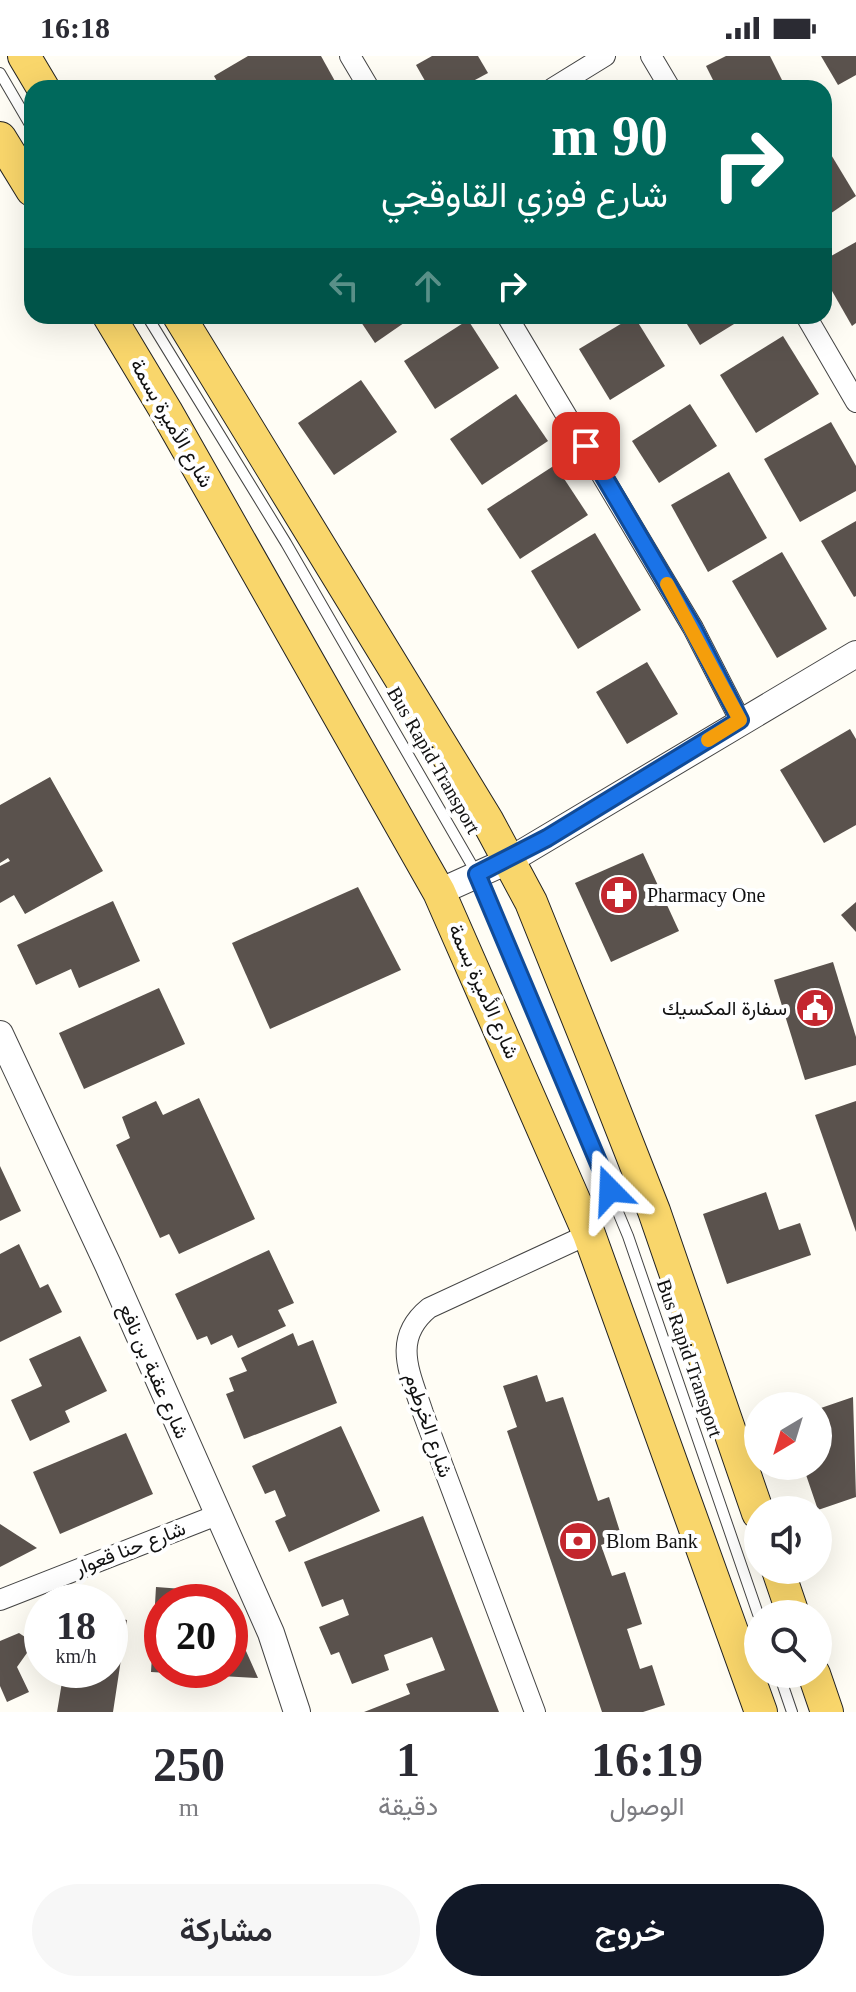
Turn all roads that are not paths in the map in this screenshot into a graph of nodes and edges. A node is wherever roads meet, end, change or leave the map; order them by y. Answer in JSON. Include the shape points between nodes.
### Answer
{"nodes":[{"id":1,"x":24,"y":56,"type":"edge"},
{"id":2,"x":350,"y":56,"type":"edge"},
{"id":3,"x":605,"y":56,"type":"edge"},
{"id":4,"x":651,"y":56,"type":"edge"},
{"id":5,"x":0,"y":73,"type":"edge"},
{"id":6,"x":38,"y":80,"type":"edge"},
{"id":7,"x":364,"y":80,"type":"edge"},
{"id":8,"x":566,"y":80,"type":"edge"},
{"id":9,"x":665,"y":80,"type":"edge"},
{"id":10,"x":24,"y":114,"type":"edge"},
{"id":11,"x":0,"y":138,"type":"edge"},
{"id":12,"x":24,"y":177,"type":"edge"},
{"id":13,"x":114,"y":324,"type":"edge"},
{"id":14,"x":152,"y":324,"type":"edge"},
{"id":15,"x":186,"y":324,"type":"edge"},
{"id":16,"x":512,"y":324,"type":"edge"},
{"id":17,"x":812,"y":324,"type":"edge"},
{"id":18,"x":850,"y":376,"type":"edge"},
{"id":19,"x":856,"y":402,"type":"edge"},
{"id":20,"x":856,"y":654,"type":"edge"},
{"id":21,"x":740,"y":720,"type":"junction"},
{"id":22,"x":510,"y":860,"type":"junction"},
{"id":23,"x":477,"y":874,"type":"junction"},
{"id":24,"x":439,"y":892,"type":"junction"},
{"id":25,"x":0,"y":1034,"type":"edge"},
{"id":26,"x":589,"y":1234,"type":"junction"},
{"id":27,"x":752,"y":1496,"type":"edge"},
{"id":28,"x":217,"y":1515,"type":"junction"},
{"id":29,"x":0,"y":1600,"type":"edge"},
{"id":30,"x":753,"y":1600,"type":"edge"},
{"id":31,"x":784,"y":1688,"type":"edge"},
{"id":32,"x":819,"y":1688,"type":"edge"},
{"id":33,"x":297,"y":1712,"type":"edge"},
{"id":34,"x":535,"y":1712,"type":"edge"},
{"id":35,"x":761,"y":1712,"type":"edge"},
{"id":36,"x":792,"y":1712,"type":"edge"},
{"id":37,"x":827,"y":1712,"type":"edge"}],
"edges":[{"from":1,"to":6,"type":"main road"},
{"from":2,"to":7,"type":"street"},
{"from":3,"to":8,"type":"street"},
{"from":4,"to":9,"type":"street"},
{"from":5,"to":10,"type":"lane"},
{"from":11,"to":12,"type":"main road"},
{"from":13,"to":24,"type":"main road","name":"شارع الأميرة بسمة"},
{"from":14,"to":23,"type":"lane","name":"Bus Rapid Transport","via":[[286,543]]},
{"from":15,"to":22,"type":"main road"},
{"from":16,"to":21,"type":"street","via":[[693,628]]},
{"from":17,"to":18,"type":"street"},
{"from":18,"to":19,"type":"street"},
{"from":20,"to":21,"type":"street"},
{"from":21,"to":22,"type":"street"},
{"from":22,"to":23,"type":"street"},
{"from":22,"to":27,"type":"main road","via":[[654,1211]]},
{"from":23,"to":24,"type":"street"},
{"from":23,"to":30,"type":"lane","name":"Bus Rapid Transport","via":[[628,1236]]},
{"from":24,"to":26,"type":"main road","name":"شارع الأميرة بسمة"},
{"from":25,"to":28,"type":"street","name":"شارع عقبة بن نافع"},
{"from":26,"to":34,"type":"street","name":"شارع الخرطوم","via":[[429,1308],[410,1328],[406,1341],[407,1365],[423,1413]]},
{"from":26,"to":35,"type":"main road","name":"شارع الأميرة بسمة"},
{"from":28,"to":29,"type":"street","name":"شارع حنا قعوار"},
{"from":28,"to":33,"type":"street","name":"شارع عقبة بن نافع","via":[[271,1633]]},
{"from":31,"to":36,"type":"lane"},
{"from":32,"to":37,"type":"main road"}]}
